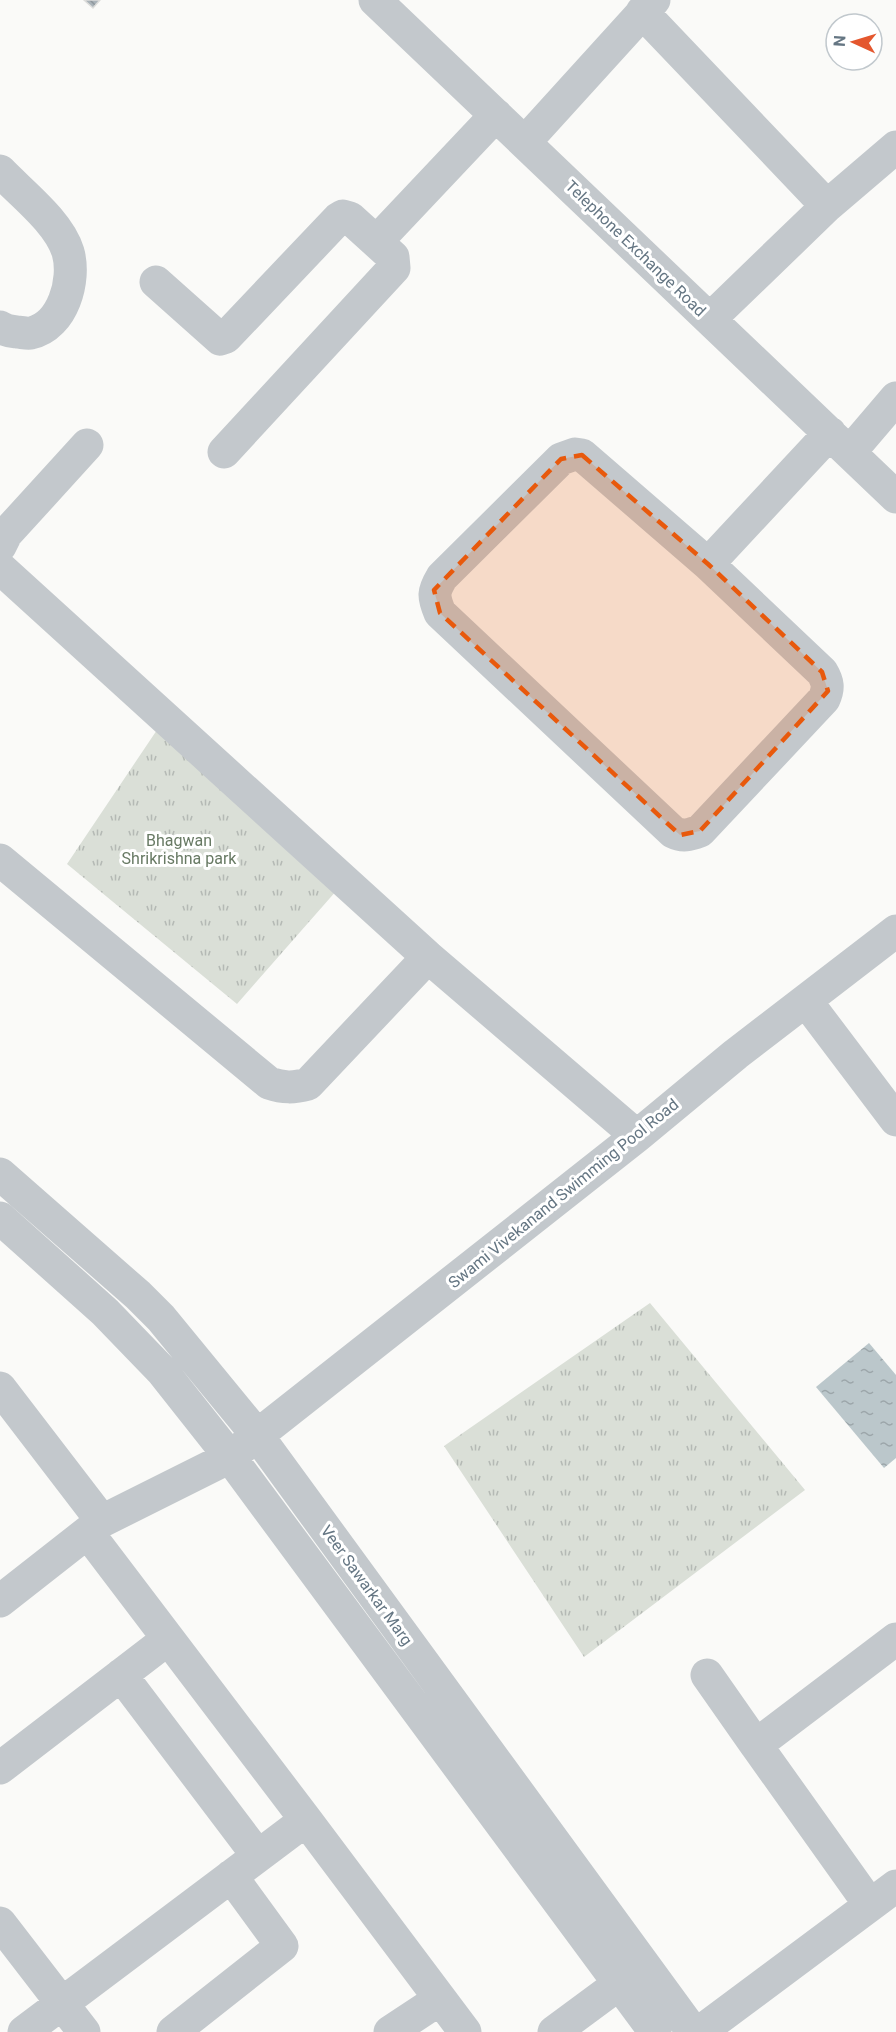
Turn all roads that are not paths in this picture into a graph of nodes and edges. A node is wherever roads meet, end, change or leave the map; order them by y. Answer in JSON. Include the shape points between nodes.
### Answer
{"nodes":[{"id":1,"x":375,"y":0,"type":"edge"},
{"id":2,"x":648,"y":6,"type":"edge"},
{"id":3,"x":496,"y":115,"type":"junction"},
{"id":4,"x":525,"y":142,"type":"junction"},
{"id":5,"x":896,"y":147,"type":"edge"},
{"id":6,"x":0,"y":171,"type":"edge"},
{"id":7,"x":827,"y":206,"type":"junction"},
{"id":8,"x":376,"y":241,"type":"junction"},
{"id":9,"x":156,"y":282,"type":"dead end"},
{"id":10,"x":710,"y":319,"type":"junction"},
{"id":11,"x":0,"y":327,"type":"edge"},
{"id":12,"x":896,"y":398,"type":"edge"},
{"id":13,"x":840,"y":442,"type":"junction"},
{"id":14,"x":87,"y":445,"type":"dead end"},
{"id":15,"x":224,"y":452,"type":"dead end"},
{"id":16,"x":896,"y":497,"type":"edge"},
{"id":17,"x":0,"y":546,"type":"edge"},
{"id":18,"x":708,"y":564,"type":"junction"},
{"id":19,"x":0,"y":568,"type":"edge"},
{"id":20,"x":0,"y":860,"type":"edge"},
{"id":21,"x":896,"y":931,"type":"edge"},
{"id":22,"x":428,"y":957,"type":"junction"},
{"id":23,"x":806,"y":1001,"type":"junction"},
{"id":24,"x":896,"y":1120,"type":"edge"},
{"id":25,"x":637,"y":1136,"type":"junction"},
{"id":26,"x":0,"y":1174,"type":"edge"},
{"id":27,"x":0,"y":1218,"type":"edge"},
{"id":28,"x":0,"y":1388,"type":"edge"},
{"id":29,"x":257,"y":1435,"type":"junction"},
{"id":30,"x":230,"y":1457,"type":"junction"},
{"id":31,"x":95,"y":1527,"type":"junction"},
{"id":32,"x":0,"y":1600,"type":"edge"},
{"id":33,"x":168,"y":1639,"type":"junction"},
{"id":34,"x":896,"y":1639,"type":"edge"},
{"id":35,"x":121,"y":1675,"type":"junction"},
{"id":36,"x":707,"y":1675,"type":"dead end"},
{"id":37,"x":756,"y":1745,"type":"junction"},
{"id":38,"x":0,"y":1768,"type":"edge"},
{"id":39,"x":306,"y":1820,"type":"junction"},
{"id":40,"x":258,"y":1856,"type":"junction"},
{"id":41,"x":231,"y":1876,"type":"junction"},
{"id":42,"x":896,"y":1886,"type":"edge"},
{"id":43,"x":870,"y":1905,"type":"junction"},
{"id":44,"x":0,"y":1923,"type":"edge"},
{"id":45,"x":619,"y":1984,"type":"junction"},
{"id":46,"x":440,"y":1999,"type":"junction"},
{"id":47,"x":63,"y":2003,"type":"junction"},
{"id":48,"x":0,"y":2021,"type":"edge"},
{"id":49,"x":9,"y":2032,"type":"edge"},
{"id":50,"x":24,"y":2032,"type":"edge"},
{"id":51,"x":84,"y":2032,"type":"edge"},
{"id":52,"x":173,"y":2032,"type":"edge"},
{"id":53,"x":390,"y":2032,"type":"edge"},
{"id":54,"x":465,"y":2032,"type":"edge"},
{"id":55,"x":554,"y":2032,"type":"edge"},
{"id":56,"x":655,"y":2032,"type":"edge"},
{"id":57,"x":693,"y":2032,"type":"edge"},
{"id":58,"x":700,"y":2032,"type":"edge"}],
"edges":[{"from":1,"to":3,"type":"street","name":"Telephone Exchange Road"},
{"from":2,"to":4,"type":"street"},
{"from":2,"to":7,"type":"street"},
{"from":3,"to":4,"type":"street","name":"Telephone Exchange Road"},
{"from":3,"to":8,"type":"street"},
{"from":4,"to":10,"type":"street","name":"Telephone Exchange Road"},
{"from":5,"to":7,"type":"street"},
{"from":6,"to":11,"type":"street","via":[[54,226],[68,252],[71,271],[60,311],[47,324],[31,333]]},
{"from":7,"to":10,"type":"street"},
{"from":8,"to":9,"type":"street","via":[[350,218],[338,219],[220,339]]},
{"from":8,"to":15,"type":"street","via":[[393,257],[394,268]]},
{"from":10,"to":13,"type":"street","name":"Telephone Exchange Road"},
{"from":12,"to":13,"type":"street"},
{"from":13,"to":16,"type":"street","name":"Telephone Exchange Road"},
{"from":13,"to":18,"type":"street"},
{"from":14,"to":17,"type":"street","via":[[6,534]]},
{"from":18,"to":18,"type":"street","via":[[575,454],[561,459],[442,577],[434,590],[435,602],[440,613],[673,832],[687,836],[700,831],[828,691],[822,672]]},
{"from":19,"to":22,"type":"street"},
{"from":20,"to":22,"type":"street","via":[[269,1083],[283,1088],[308,1084]]},
{"from":21,"to":23,"type":"street","name":"Swami Vivekanand Swimming Pool Road"},
{"from":22,"to":25,"type":"street"},
{"from":23,"to":24,"type":"street"},
{"from":23,"to":25,"type":"street","name":"Swami Vivekanand Swimming Pool Road"},
{"from":25,"to":29,"type":"street","name":"Swami Vivekanand Swimming Pool Road"},
{"from":26,"to":29,"type":"street","name":"Veer Sawarkar Marg","via":[[153,1311]]},
{"from":27,"to":30,"type":"street","name":"Veer Sawarkar Marg","via":[[105,1311],[154,1362]]},
{"from":28,"to":31,"type":"street"},
{"from":29,"to":30,"type":"street","name":"Swami Vivekanand Swimming Pool Road"},
{"from":29,"to":57,"type":"street","name":"Veer Sawarkar Marg"},
{"from":30,"to":31,"type":"street","name":"Swami Vivekanand Swimming Pool Road"},
{"from":30,"to":45,"type":"street","name":"Veer Sawarkar Marg"},
{"from":31,"to":32,"type":"street","name":"Swami Vivekanand Swimming Pool Road"},
{"from":31,"to":33,"type":"street"},
{"from":33,"to":35,"type":"street"},
{"from":33,"to":39,"type":"street"},
{"from":34,"to":37,"type":"street"},
{"from":35,"to":38,"type":"street"},
{"from":35,"to":40,"type":"street"},
{"from":36,"to":37,"type":"street"},
{"from":37,"to":43,"type":"street"},
{"from":39,"to":40,"type":"street"},
{"from":39,"to":46,"type":"street"},
{"from":40,"to":41,"type":"street"},
{"from":41,"to":47,"type":"street"},
{"from":41,"to":52,"type":"street","via":[[282,1946]]},
{"from":42,"to":43,"type":"street"},
{"from":43,"to":58,"type":"street"},
{"from":44,"to":47,"type":"street"},
{"from":45,"to":55,"type":"street"},
{"from":45,"to":56,"type":"street","name":"Veer Sawarkar Marg"},
{"from":46,"to":53,"type":"street"},
{"from":46,"to":54,"type":"street"},
{"from":47,"to":50,"type":"street"},
{"from":47,"to":51,"type":"street"},
{"from":48,"to":49,"type":"street"}]}
